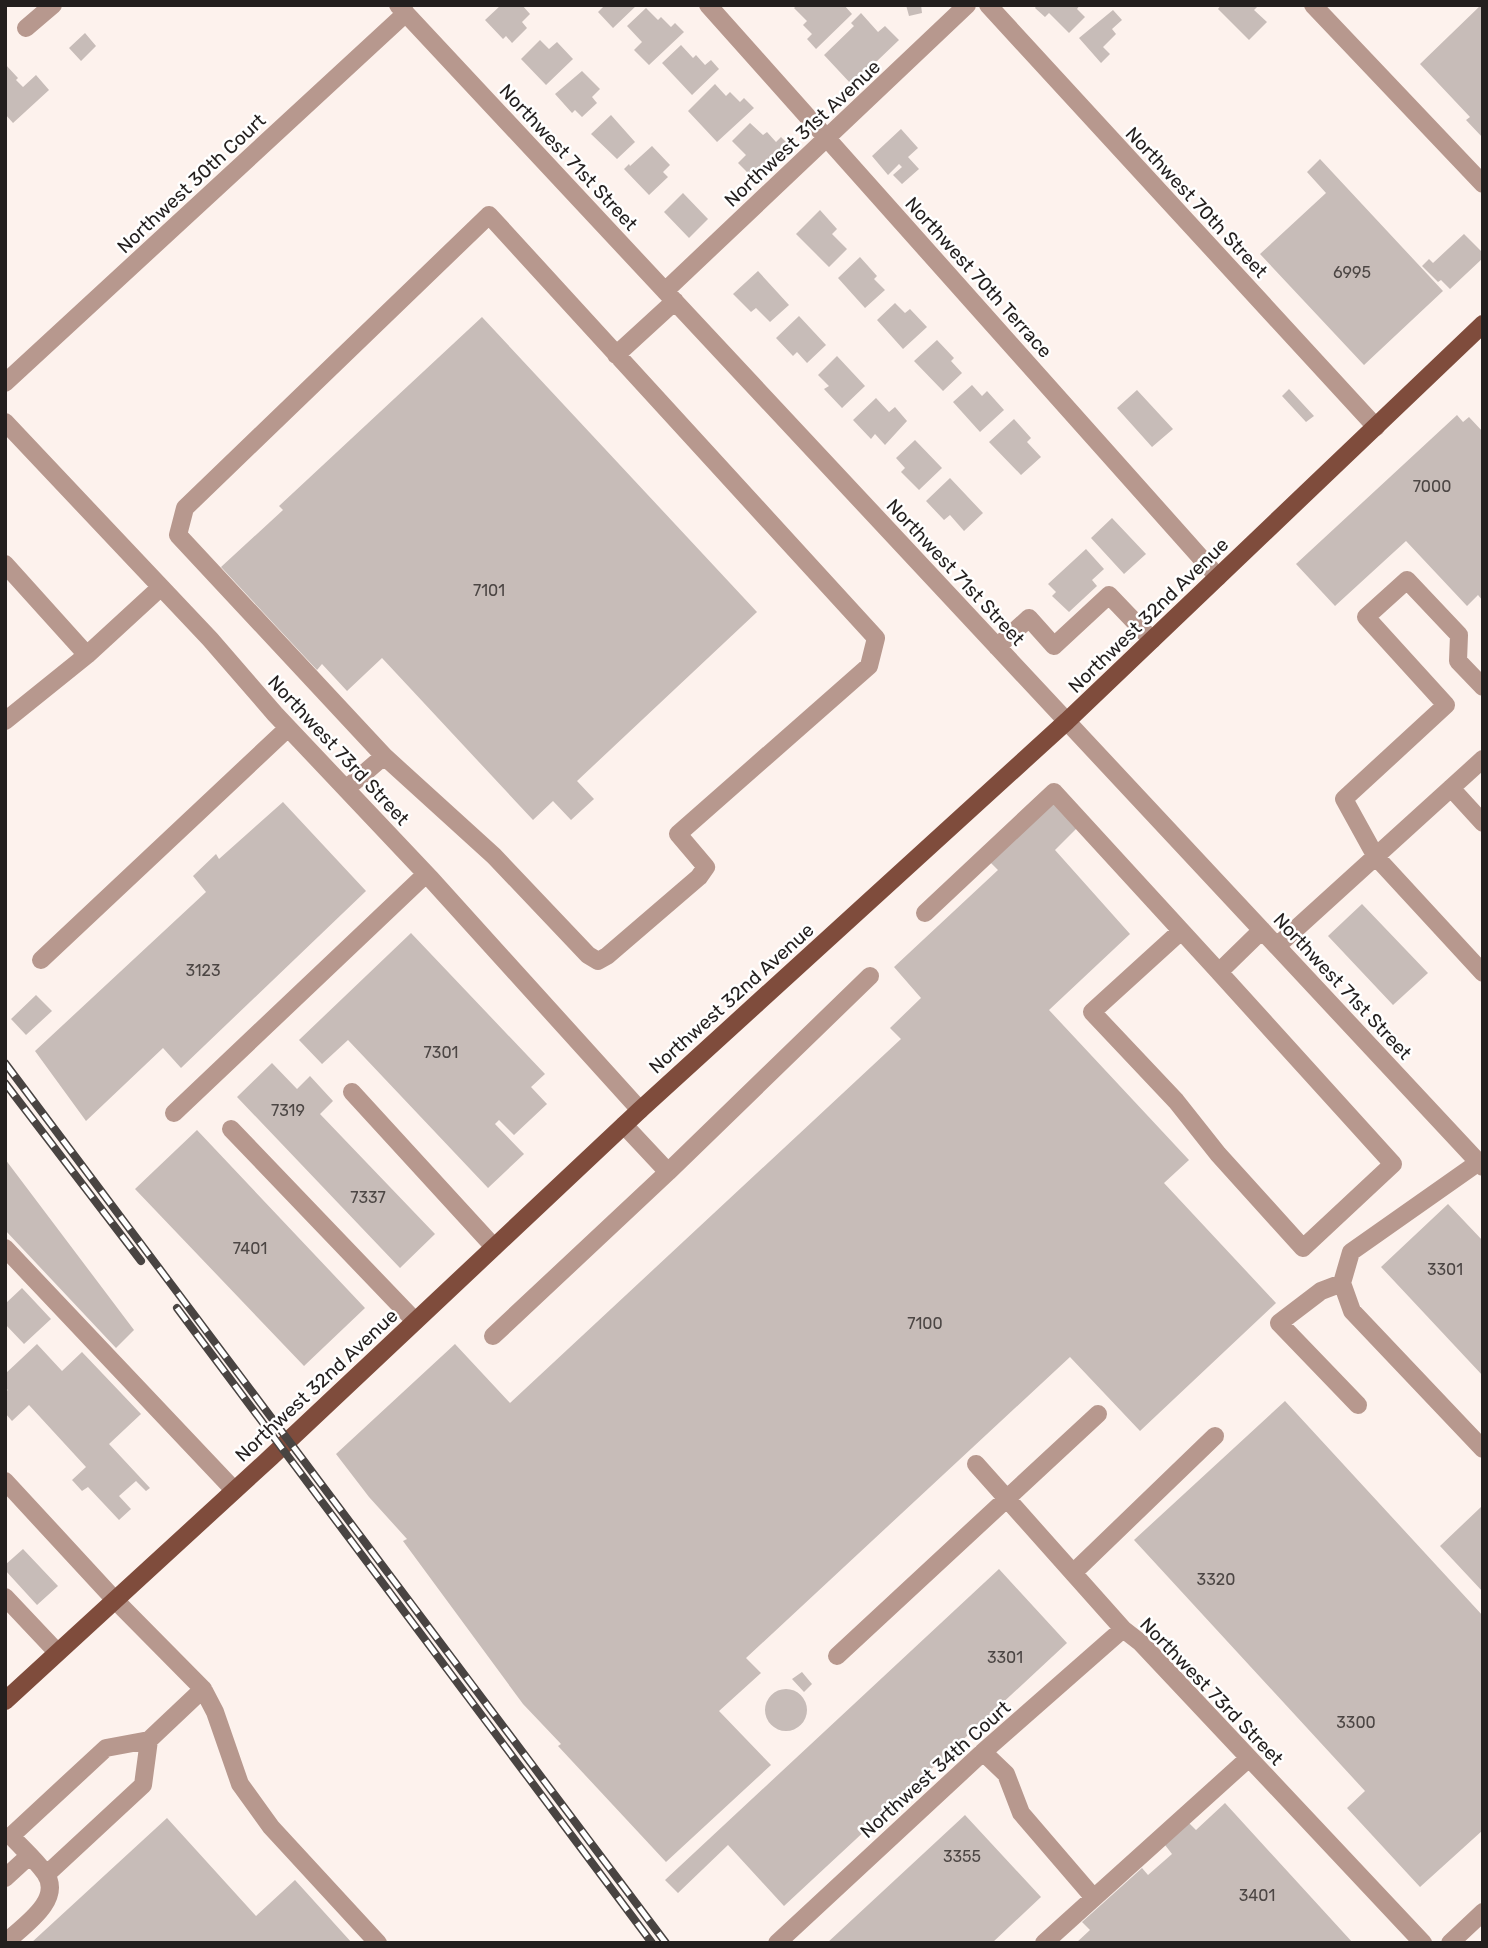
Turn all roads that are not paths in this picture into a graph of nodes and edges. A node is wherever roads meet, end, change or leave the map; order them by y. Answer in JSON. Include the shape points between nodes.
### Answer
{"nodes":[{"id":1,"x":53,"y":5,"type":"edge"},
{"id":2,"x":708,"y":5,"type":"edge"},
{"id":3,"x":967,"y":5,"type":"edge"},
{"id":4,"x":988,"y":5,"type":"edge"},
{"id":5,"x":1313,"y":5,"type":"edge"},
{"id":6,"x":402,"y":9,"type":"edge"},
{"id":7,"x":26,"y":28,"type":"dead end"},
{"id":8,"x":827,"y":138,"type":"junction"},
{"id":9,"x":1483,"y":184,"type":"edge"},
{"id":10,"x":670,"y":296,"type":"junction"},
{"id":11,"x":1483,"y":324,"type":"edge"},
{"id":12,"x":616,"y":355,"type":"junction"},
{"id":13,"x":5,"y":383,"type":"edge"},
{"id":14,"x":5,"y":422,"type":"edge"},
{"id":15,"x":1376,"y":426,"type":"junction"},
{"id":16,"x":5,"y":564,"type":"edge"},
{"id":17,"x":1218,"y":577,"type":"junction"},
{"id":18,"x":161,"y":587,"type":"junction"},
{"id":19,"x":1152,"y":640,"type":"junction"},
{"id":20,"x":997,"y":647,"type":"junction"},
{"id":21,"x":87,"y":655,"type":"junction"},
{"id":22,"x":1483,"y":687,"type":"edge"},
{"id":23,"x":5,"y":721,"type":"edge"},
{"id":24,"x":1067,"y":721,"type":"junction"},
{"id":25,"x":288,"y":728,"type":"junction"},
{"id":26,"x":384,"y":756,"type":"junction"},
{"id":27,"x":1483,"y":758,"type":"edge"},
{"id":28,"x":1451,"y":788,"type":"junction"},
{"id":29,"x":346,"y":789,"type":"junction"},
{"id":30,"x":1483,"y":823,"type":"edge"},
{"id":31,"x":1376,"y":857,"type":"junction"},
{"id":32,"x":426,"y":874,"type":"junction"},
{"id":33,"x":925,"y":913,"type":"dead end"},
{"id":34,"x":1262,"y":930,"type":"junction"},
{"id":35,"x":1181,"y":931,"type":"junction"},
{"id":36,"x":1277,"y":946,"type":"junction"},
{"id":37,"x":41,"y":960,"type":"dead end"},
{"id":38,"x":1219,"y":972,"type":"junction"},
{"id":39,"x":1483,"y":973,"type":"edge"},
{"id":40,"x":870,"y":976,"type":"dead end"},
{"id":41,"x":352,"y":1092,"type":"dead end"},
{"id":42,"x":640,"y":1110,"type":"junction"},
{"id":43,"x":174,"y":1113,"type":"dead end"},
{"id":44,"x":624,"y":1125,"type":"junction"},
{"id":45,"x":231,"y":1129,"type":"dead end"},
{"id":46,"x":1481,"y":1164,"type":"edge"},
{"id":47,"x":668,"y":1172,"type":"junction"},
{"id":48,"x":494,"y":1247,"type":"junction"},
{"id":49,"x":5,"y":1248,"type":"edge"},
{"id":50,"x":1342,"y":1283,"type":"junction"},
{"id":51,"x":415,"y":1321,"type":"junction"},
{"id":52,"x":493,"y":1336,"type":"dead end"},
{"id":53,"x":1358,"y":1405,"type":"dead end"},
{"id":54,"x":1098,"y":1414,"type":"dead end"},
{"id":55,"x":1215,"y":1436,"type":"dead end"},
{"id":56,"x":1483,"y":1449,"type":"edge"},
{"id":57,"x":976,"y":1464,"type":"dead end"},
{"id":58,"x":5,"y":1481,"type":"edge"},
{"id":59,"x":234,"y":1490,"type":"junction"},
{"id":60,"x":1007,"y":1500,"type":"junction"},
{"id":61,"x":1073,"y":1573,"type":"junction"},
{"id":62,"x":5,"y":1597,"type":"edge"},
{"id":63,"x":114,"y":1599,"type":"junction"},
{"id":64,"x":1123,"y":1629,"type":"junction"},
{"id":65,"x":57,"y":1652,"type":"junction"},
{"id":66,"x":836,"y":1656,"type":"dead end"},
{"id":67,"x":203,"y":1689,"type":"junction"},
{"id":68,"x":5,"y":1701,"type":"edge"},
{"id":69,"x":149,"y":1740,"type":"junction"},
{"id":70,"x":983,"y":1752,"type":"junction"},
{"id":71,"x":1249,"y":1758,"type":"junction"},
{"id":72,"x":29,"y":1856,"type":"junction"},
{"id":73,"x":47,"y":1874,"type":"junction"},
{"id":74,"x":5,"y":1878,"type":"edge"},
{"id":75,"x":1094,"y":1898,"type":"junction"},
{"id":76,"x":1483,"y":1912,"type":"edge"},
{"id":77,"x":5,"y":1942,"type":"edge"},
{"id":78,"x":378,"y":1943,"type":"edge"},
{"id":79,"x":777,"y":1943,"type":"edge"},
{"id":80,"x":1044,"y":1943,"type":"edge"},
{"id":81,"x":1423,"y":1943,"type":"edge"},
{"id":82,"x":1450,"y":1943,"type":"edge"}],
"edges":[{"from":1,"to":7,"type":"street"},
{"from":2,"to":8,"type":"street","name":"Northwest 70th Terrace"},
{"from":3,"to":8,"type":"street","name":"Northwest 31st Avenue"},
{"from":4,"to":15,"type":"street","name":"Northwest 70th Street"},
{"from":5,"to":9,"type":"street"},
{"from":6,"to":10,"type":"street","name":"Northwest 71st Street"},
{"from":6,"to":13,"type":"street","name":"Northwest 30th Court"},
{"from":8,"to":10,"type":"street","name":"Northwest 31st Avenue"},
{"from":8,"to":17,"type":"street","name":"Northwest 70th Terrace"},
{"from":10,"to":12,"type":"street","name":"Northwest 31st Avenue"},
{"from":10,"to":20,"type":"street","name":"Northwest 71st Street"},
{"from":11,"to":15,"type":"main road","name":"Northwest 32nd Avenue"},
{"from":12,"to":26,"type":"street","via":[[489,215],[185,508],[178,536]]},
{"from":12,"to":26,"type":"street","via":[[876,638],[869,666],[678,834],[706,867],[598,961],[494,856]]},
{"from":14,"to":18,"type":"street","name":"Northwest 73rd Street"},
{"from":15,"to":17,"type":"main road","name":"Northwest 32nd Avenue"},
{"from":16,"to":21,"type":"street"},
{"from":17,"to":19,"type":"main road","name":"Northwest 32nd Avenue"},
{"from":18,"to":21,"type":"street"},
{"from":18,"to":25,"type":"street","name":"Northwest 73rd Street"},
{"from":19,"to":20,"type":"street","via":[[1109,595],[1054,646],[1029,618]]},
{"from":19,"to":24,"type":"main road","name":"Northwest 32nd Avenue"},
{"from":20,"to":24,"type":"street","name":"Northwest 71st Street"},
{"from":21,"to":23,"type":"street"},
{"from":22,"to":31,"type":"street","via":[[1458,661],[1459,635],[1407,580],[1366,617],[1446,705],[1344,799]]},
{"from":24,"to":34,"type":"street","name":"Northwest 71st Street"},
{"from":24,"to":42,"type":"main road","name":"Northwest 32nd Avenue"},
{"from":25,"to":29,"type":"street","name":"Northwest 73rd Street"},
{"from":25,"to":37,"type":"street"},
{"from":26,"to":29,"type":"street"},
{"from":27,"to":28,"type":"street"},
{"from":28,"to":30,"type":"street"},
{"from":28,"to":31,"type":"street"},
{"from":29,"to":32,"type":"street","name":"Northwest 73rd Street"},
{"from":31,"to":36,"type":"street"},
{"from":31,"to":39,"type":"street"},
{"from":32,"to":42,"type":"street","name":"Northwest 73rd Street"},
{"from":32,"to":43,"type":"street"},
{"from":33,"to":35,"type":"street","via":[[1054,792]]},
{"from":34,"to":36,"type":"street","name":"Northwest 71st Street"},
{"from":34,"to":38,"type":"street"},
{"from":35,"to":38,"type":"street"},
{"from":35,"to":38,"type":"street","via":[[1092,1012],[1303,1248],[1393,1164]]},
{"from":36,"to":46,"type":"street","name":"Northwest 71st Street"},
{"from":40,"to":47,"type":"street"},
{"from":41,"to":48,"type":"street"},
{"from":42,"to":44,"type":"main road","name":"Northwest 32nd Avenue"},
{"from":44,"to":47,"type":"street"},
{"from":44,"to":48,"type":"main road","name":"Northwest 32nd Avenue"},
{"from":45,"to":51,"type":"street"},
{"from":46,"to":50,"type":"street","via":[[1351,1252]]},
{"from":47,"to":52,"type":"street"},
{"from":48,"to":51,"type":"main road","name":"Northwest 32nd Avenue"},
{"from":49,"to":59,"type":"street"},
{"from":50,"to":53,"type":"street","via":[[1321,1291],[1279,1323]]},
{"from":50,"to":56,"type":"street","via":[[1352,1311]]},
{"from":51,"to":59,"type":"main road","name":"Northwest 32nd Avenue"},
{"from":54,"to":60,"type":"street"},
{"from":55,"to":61,"type":"street"},
{"from":57,"to":60,"type":"street","name":"Northwest 73rd Street"},
{"from":58,"to":63,"type":"street"},
{"from":59,"to":63,"type":"main road","name":"Northwest 32nd Avenue"},
{"from":60,"to":61,"type":"street","name":"Northwest 73rd Street"},
{"from":60,"to":66,"type":"street"},
{"from":61,"to":64,"type":"street","name":"Northwest 73rd Street"},
{"from":62,"to":65,"type":"street"},
{"from":63,"to":65,"type":"main road","name":"Northwest 32nd Avenue"},
{"from":63,"to":67,"type":"street"},
{"from":64,"to":70,"type":"street","name":"Northwest 34th Court"},
{"from":64,"to":71,"type":"street","name":"Northwest 73rd Street"},
{"from":65,"to":68,"type":"main road","name":"Northwest 32nd Avenue"},
{"from":67,"to":69,"type":"street"},
{"from":67,"to":78,"type":"street","via":[[240,1784],[271,1827]]},
{"from":69,"to":72,"type":"street","via":[[106,1748],[10,1836]]},
{"from":69,"to":73,"type":"street","via":[[143,1785]]},
{"from":70,"to":75,"type":"street","via":[[1006,1774],[1021,1813]]},
{"from":70,"to":79,"type":"street","name":"Northwest 34th Court"},
{"from":71,"to":75,"type":"street"},
{"from":71,"to":81,"type":"street","name":"Northwest 73rd Street"},
{"from":72,"to":73,"type":"street"},
{"from":72,"to":74,"type":"street"},
{"from":73,"to":77,"type":"street","via":[[48,1899]]},
{"from":75,"to":80,"type":"street"},
{"from":76,"to":82,"type":"street"}]}
